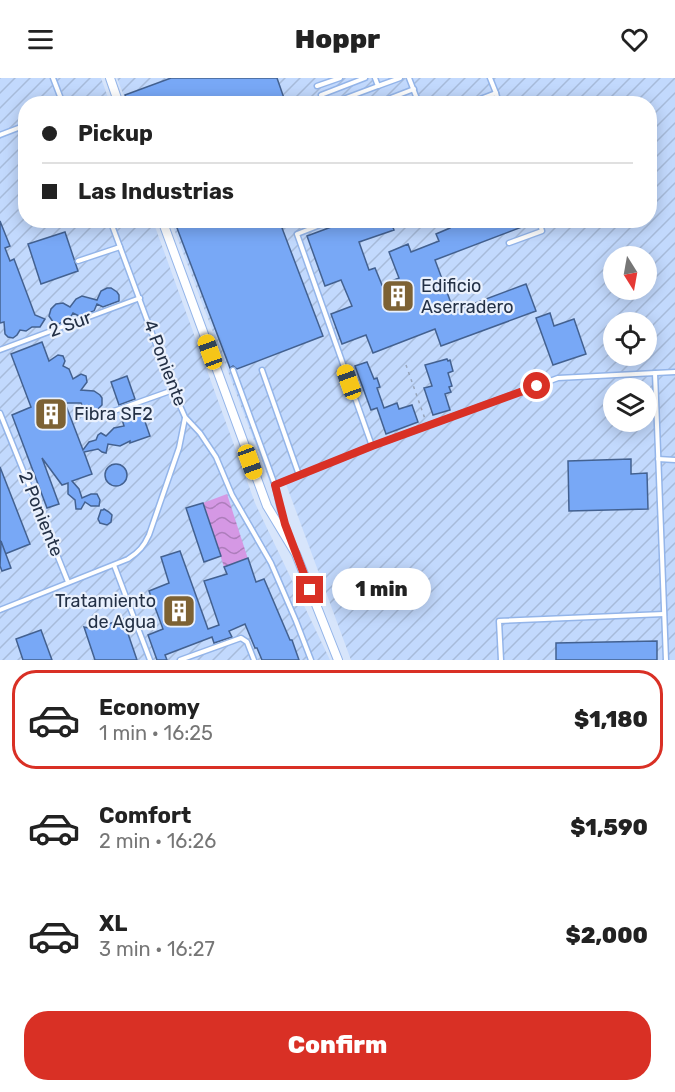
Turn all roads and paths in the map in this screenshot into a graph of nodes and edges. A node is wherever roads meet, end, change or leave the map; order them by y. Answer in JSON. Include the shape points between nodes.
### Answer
{"nodes":[{"id":1,"x":54,"y":78,"type":"edge"},
{"id":2,"x":110,"y":78,"type":"edge"},
{"id":3,"x":340,"y":78,"type":"edge"},
{"id":4,"x":365,"y":78,"type":"edge"},
{"id":5,"x":375,"y":78,"type":"edge"},
{"id":6,"x":400,"y":78,"type":"edge"},
{"id":7,"x":409,"y":78,"type":"edge"},
{"id":8,"x":490,"y":78,"type":"edge"},
{"id":9,"x":317,"y":86,"type":"dead end"},
{"id":10,"x":378,"y":86,"type":"junction"},
{"id":11,"x":414,"y":89,"type":"junction"},
{"id":12,"x":496,"y":93,"type":"junction"},
{"id":13,"x":321,"y":95,"type":"dead end"},
{"id":14,"x":60,"y":96,"type":"edge"},
{"id":15,"x":116,"y":96,"type":"edge"},
{"id":16,"x":351,"y":96,"type":"edge"},
{"id":17,"x":396,"y":96,"type":"edge"},
{"id":18,"x":416,"y":96,"type":"edge"},
{"id":19,"x":488,"y":96,"type":"edge"},
{"id":20,"x":497,"y":96,"type":"edge"},
{"id":21,"x":18,"y":128,"type":"edge"},
{"id":22,"x":0,"y":135,"type":"edge"},
{"id":23,"x":113,"y":228,"type":"edge"},
{"id":24,"x":165,"y":228,"type":"edge"},
{"id":25,"x":312,"y":228,"type":"edge"},
{"id":26,"x":541,"y":228,"type":"edge"},
{"id":27,"x":509,"y":243,"type":"dead end"},
{"id":28,"x":120,"y":247,"type":"junction"},
{"id":29,"x":78,"y":261,"type":"dead end"},
{"id":30,"x":140,"y":298,"type":"junction"},
{"id":31,"x":0,"y":350,"type":"edge"},
{"id":32,"x":406,"y":365,"type":"dead end"},
{"id":33,"x":233,"y":370,"type":"dead end"},
{"id":34,"x":262,"y":370,"type":"dead end"},
{"id":35,"x":675,"y":372,"type":"edge"},
{"id":36,"x":655,"y":373,"type":"junction"},
{"id":37,"x":173,"y":390,"type":"junction"},
{"id":38,"x":114,"y":411,"type":"dead end"},
{"id":39,"x":0,"y":413,"type":"edge"},
{"id":40,"x":186,"y":417,"type":"junction"},
{"id":41,"x":428,"y":425,"type":"junction"},
{"id":42,"x":372,"y":446,"type":"junction"},
{"id":43,"x":658,"y":459,"type":"junction"},
{"id":44,"x":675,"y":460,"type":"edge"},
{"id":45,"x":299,"y":475,"type":"junction"},
{"id":46,"x":275,"y":485,"type":"junction"},
{"id":47,"x":296,"y":554,"type":"junction"},
{"id":48,"x":114,"y":565,"type":"junction"},
{"id":49,"x":68,"y":582,"type":"junction"},
{"id":50,"x":0,"y":610,"type":"edge"},
{"id":51,"x":664,"y":614,"type":"junction"},
{"id":52,"x":150,"y":660,"type":"edge"},
{"id":53,"x":180,"y":660,"type":"edge"},
{"id":54,"x":254,"y":660,"type":"edge"},
{"id":55,"x":311,"y":660,"type":"edge"},
{"id":56,"x":338,"y":660,"type":"edge"},
{"id":57,"x":501,"y":660,"type":"edge"},
{"id":58,"x":666,"y":660,"type":"edge"}],
"edges":[{"from":1,"to":14,"type":"lane"},
{"from":2,"to":15,"type":"street"},
{"from":3,"to":9,"type":"lane"},
{"from":4,"to":13,"type":"lane"},
{"from":5,"to":10,"type":"lane"},
{"from":6,"to":10,"type":"lane"},
{"from":7,"to":11,"type":"lane"},
{"from":8,"to":12,"type":"lane"},
{"from":10,"to":16,"type":"lane"},
{"from":11,"to":17,"type":"lane"},
{"from":11,"to":18,"type":"lane"},
{"from":12,"to":19,"type":"lane"},
{"from":12,"to":20,"type":"lane"},
{"from":21,"to":22,"type":"lane"},
{"from":23,"to":28,"type":"lane","name":"4 Poniente"},
{"from":24,"to":47,"type":"street","via":[[267,506]]},
{"from":25,"to":42,"type":"lane","via":[[297,234]]},
{"from":26,"to":27,"type":"lane","via":[[542,231]]},
{"from":28,"to":29,"type":"lane"},
{"from":28,"to":30,"type":"lane","name":"4 Poniente"},
{"from":30,"to":31,"type":"lane","name":"2 Sur"},
{"from":30,"to":37,"type":"lane","name":"4 Poniente"},
{"from":32,"to":41,"type":"path"},
{"from":33,"to":46,"type":"lane"},
{"from":34,"to":45,"type":"lane"},
{"from":35,"to":36,"type":"lane"},
{"from":36,"to":41,"type":"lane","via":[[558,378]]},
{"from":36,"to":43,"type":"lane"},
{"from":37,"to":38,"type":"lane"},
{"from":37,"to":40,"type":"lane","name":"4 Poniente"},
{"from":39,"to":49,"type":"lane","name":"2 Poniente"},
{"from":40,"to":48,"type":"lane","via":[[179,448],[144,545],[136,554]]},
{"from":40,"to":55,"type":"lane","name":"4 Poniente","via":[[216,457],[232,495],[268,556]]},
{"from":41,"to":42,"type":"lane"},
{"from":42,"to":45,"type":"lane"},
{"from":43,"to":44,"type":"lane"},
{"from":43,"to":51,"type":"lane"},
{"from":45,"to":46,"type":"lane"},
{"from":46,"to":47,"type":"lane"},
{"from":47,"to":56,"type":"street"},
{"from":48,"to":49,"type":"lane"},
{"from":48,"to":52,"type":"lane"},
{"from":49,"to":50,"type":"lane"},
{"from":51,"to":57,"type":"lane","via":[[499,621]]},
{"from":51,"to":58,"type":"lane"},
{"from":53,"to":54,"type":"lane","via":[[241,638],[247,642]]}]}
